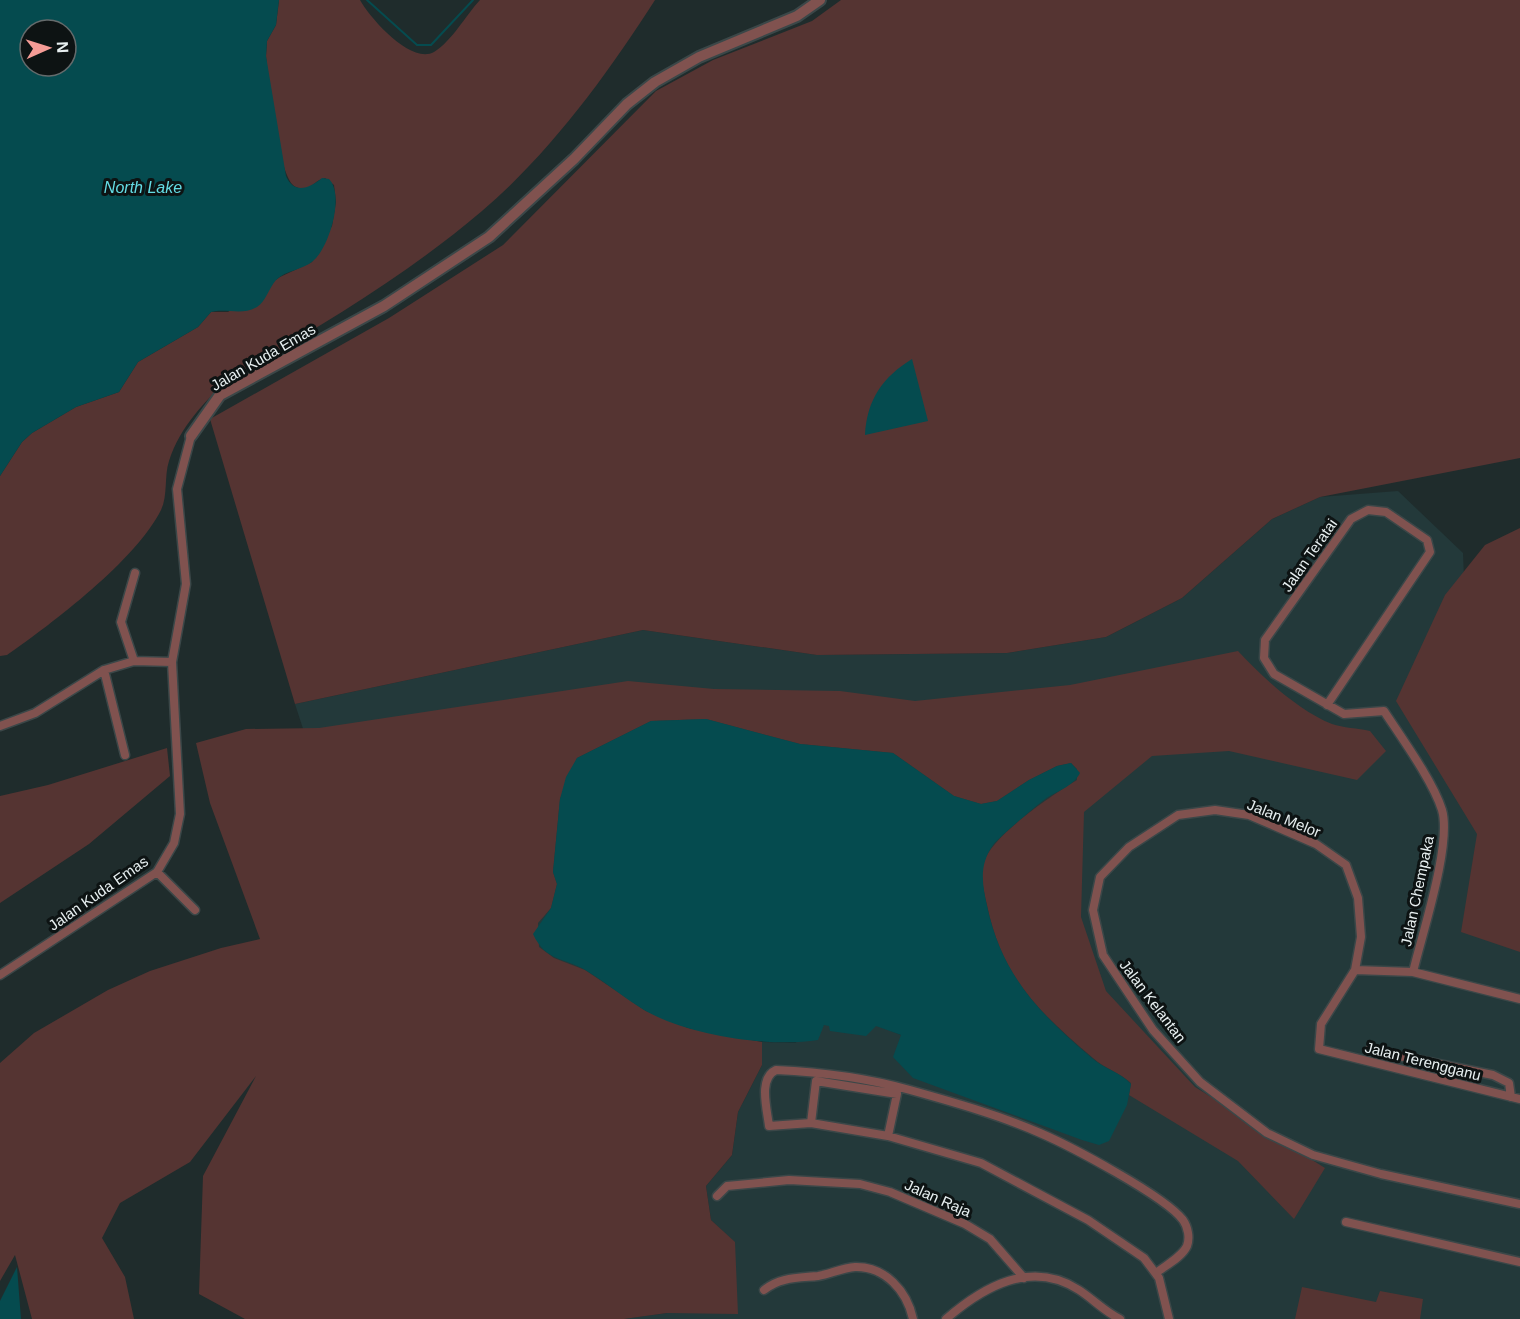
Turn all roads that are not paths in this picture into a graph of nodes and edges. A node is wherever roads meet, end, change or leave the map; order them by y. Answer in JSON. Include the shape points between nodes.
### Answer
{"nodes":[{"id":1,"x":820,"y":0,"type":"edge"},
{"id":2,"x":191,"y":436,"type":"joint"},
{"id":3,"x":135,"y":573,"type":"dead end"},
{"id":4,"x":134,"y":661,"type":"junction"},
{"id":5,"x":172,"y":662,"type":"junction"},
{"id":6,"x":104,"y":670,"type":"junction"},
{"id":7,"x":1327,"y":705,"type":"junction"},
{"id":8,"x":0,"y":726,"type":"edge"},
{"id":9,"x":125,"y":755,"type":"dead end"},
{"id":10,"x":1129,"y":848,"type":"joint"},
{"id":11,"x":157,"y":873,"type":"junction"},
{"id":12,"x":195,"y":910,"type":"dead end"},
{"id":13,"x":1355,"y":970,"type":"junction"},
{"id":14,"x":1413,"y":972,"type":"junction"},
{"id":15,"x":0,"y":975,"type":"edge"},
{"id":16,"x":1520,"y":999,"type":"edge"},
{"id":17,"x":1320,"y":1049,"type":"joint"},
{"id":18,"x":1369,"y":1050,"type":"dead end"},
{"id":19,"x":1516,"y":1098,"type":"edge"},
{"id":20,"x":811,"y":1122,"type":"junction"},
{"id":21,"x":888,"y":1136,"type":"junction"},
{"id":22,"x":717,"y":1196,"type":"dead end"},
{"id":23,"x":1520,"y":1204,"type":"edge"},
{"id":24,"x":1346,"y":1222,"type":"dead end"},
{"id":25,"x":1520,"y":1262,"type":"edge"},
{"id":26,"x":1156,"y":1273,"type":"junction"},
{"id":27,"x":1024,"y":1278,"type":"junction"},
{"id":28,"x":764,"y":1290,"type":"dead end"},
{"id":29,"x":913,"y":1319,"type":"edge"},
{"id":30,"x":946,"y":1319,"type":"edge"},
{"id":31,"x":1120,"y":1319,"type":"edge"},
{"id":32,"x":1169,"y":1319,"type":"edge"}],
"edges":[{"from":1,"to":2,"type":"street","name":"Jalan Kuda Emas","via":[[797,16],[699,57],[656,82],[627,104],[489,237],[384,306],[220,395]]},
{"from":2,"to":5,"type":"street","name":"Jalan Kuda Emas","via":[[177,489],[186,584]]},
{"from":3,"to":4,"type":"street","via":[[121,622]]},
{"from":4,"to":5,"type":"street"},
{"from":4,"to":6,"type":"street"},
{"from":5,"to":11,"type":"street","name":"Jalan Kuda Emas","via":[[180,814],[174,843]]},
{"from":6,"to":8,"type":"street","via":[[35,713]]},
{"from":6,"to":9,"type":"street"},
{"from":7,"to":7,"type":"street","name":"Jalan Teratai","via":[[1430,552],[1427,540],[1386,512],[1368,510],[1351,519],[1265,640],[1264,658],[1274,674]]},
{"from":7,"to":14,"type":"street","name":"Jalan Chempaka","via":[[1344,714],[1384,711],[1442,810],[1445,840]]},
{"from":10,"to":13,"type":"street","name":"Jalan Melor","via":[[1178,815],[1215,810],[1249,815],[1316,844],[1346,865],[1358,898],[1361,937]]},
{"from":10,"to":23,"type":"street","name":"Jalan Kelantan","via":[[1100,877],[1093,910],[1103,955],[1154,1030],[1200,1082],[1267,1133],[1314,1155]]},
{"from":11,"to":12,"type":"street"},
{"from":11,"to":15,"type":"street","name":"Jalan Kuda Emas"},
{"from":13,"to":14,"type":"street"},
{"from":13,"to":17,"type":"street","name":"Jalan Melor","via":[[1321,1024]]},
{"from":14,"to":16,"type":"street"},
{"from":17,"to":19,"type":"street","name":"Jalan Terengganu"},
{"from":18,"to":19,"type":"street","via":[[1493,1075],[1509,1083]]},
{"from":20,"to":21,"type":"street"},
{"from":20,"to":21,"type":"street","via":[[816,1081],[897,1094]]},
{"from":20,"to":26,"type":"street","via":[[769,1126],[769,1073],[776,1070],[842,1076],[908,1089],[1039,1132],[1141,1189],[1184,1221],[1186,1247]]},
{"from":21,"to":26,"type":"street","via":[[981,1164],[1088,1220],[1144,1258]]},
{"from":22,"to":27,"type":"street","name":"Jalan Raja","via":[[727,1186],[789,1180],[860,1184],[890,1192],[990,1239]]},
{"from":24,"to":25,"type":"street"},
{"from":26,"to":32,"type":"street"},
{"from":27,"to":30,"type":"street","via":[[994,1284],[971,1297]]},
{"from":27,"to":31,"type":"street","via":[[1046,1278],[1078,1288]]},
{"from":28,"to":29,"type":"street","via":[[786,1279],[855,1267],[871,1269],[893,1281]]}]}
